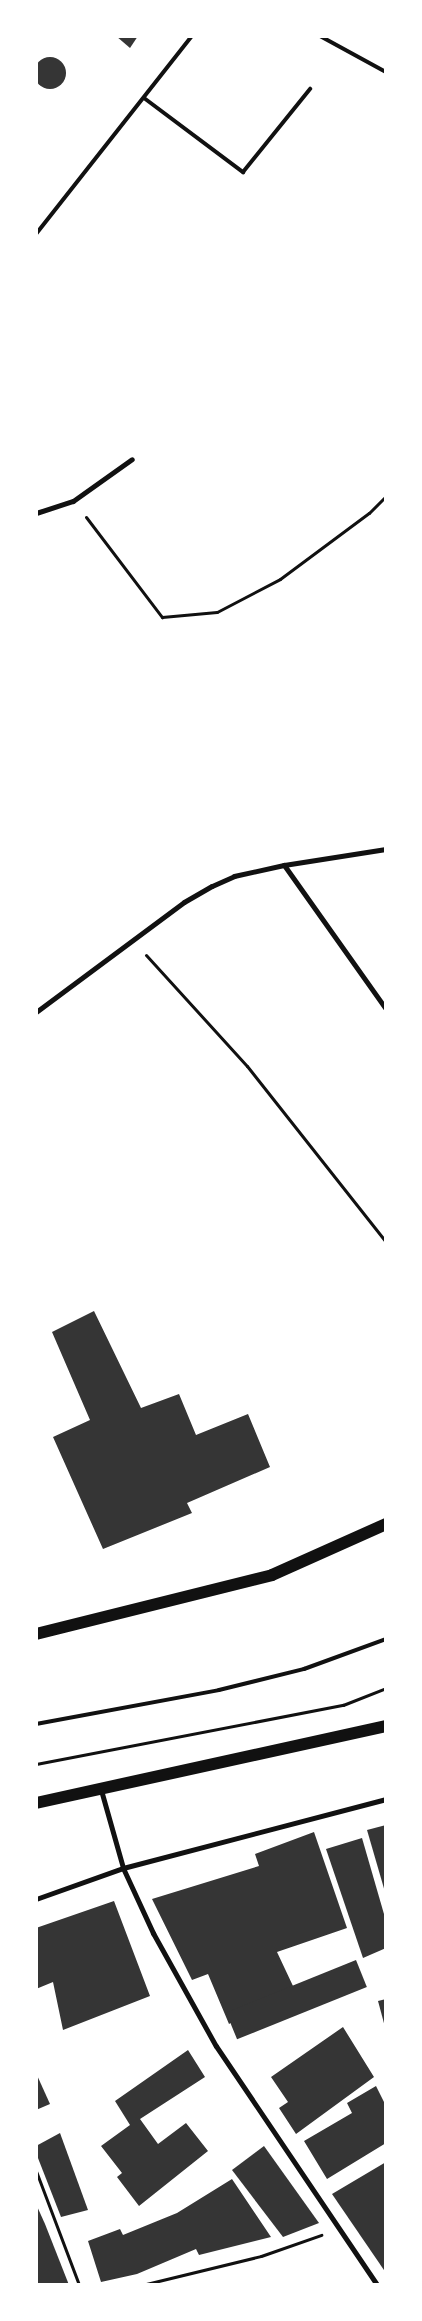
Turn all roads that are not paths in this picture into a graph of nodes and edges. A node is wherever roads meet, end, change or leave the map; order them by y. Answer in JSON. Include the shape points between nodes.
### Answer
{"nodes":[{"id":1,"x":192,"y":36,"type":"edge"},
{"id":2,"x":320,"y":36,"type":"edge"},
{"id":3,"x":386,"y":72,"type":"edge"},
{"id":4,"x":310,"y":89,"type":"dead end"},
{"id":5,"x":144,"y":98,"type":"junction"},
{"id":6,"x":36,"y":234,"type":"edge"},
{"id":7,"x":132,"y":459,"type":"dead end"},
{"id":8,"x":36,"y":513,"type":"edge"},
{"id":9,"x":386,"y":849,"type":"edge"},
{"id":10,"x":284,"y":865,"type":"junction"},
{"id":11,"x":386,"y":1010,"type":"edge"},
{"id":12,"x":36,"y":1012,"type":"edge"},
{"id":13,"x":386,"y":1524,"type":"edge"},
{"id":14,"x":36,"y":1634,"type":"edge"},
{"id":15,"x":386,"y":1639,"type":"edge"},
{"id":16,"x":36,"y":1724,"type":"edge"},
{"id":17,"x":386,"y":1726,"type":"edge"},
{"id":18,"x":101,"y":1790,"type":"junction"},
{"id":19,"x":386,"y":1800,"type":"edge"},
{"id":20,"x":36,"y":1803,"type":"edge"},
{"id":21,"x":123,"y":1868,"type":"junction"},
{"id":22,"x":36,"y":1900,"type":"edge"},
{"id":23,"x":377,"y":2285,"type":"edge"}],
"edges":[{"from":1,"to":5,"type":"lane"},
{"from":2,"to":3,"type":"lane"},
{"from":4,"to":5,"type":"lane","via":[[243,172]]},
{"from":5,"to":6,"type":"lane"},
{"from":7,"to":8,"type":"street","via":[[73,501]]},
{"from":9,"to":10,"type":"street"},
{"from":10,"to":11,"type":"street"},
{"from":10,"to":12,"type":"street","via":[[234,876],[212,886],[132,940]]},
{"from":13,"to":14,"type":"main road","via":[[272,1575]]},
{"from":15,"to":16,"type":"lane","via":[[304,1669],[219,1690]]},
{"from":17,"to":18,"type":"main road"},
{"from":18,"to":20,"type":"main road"},
{"from":18,"to":21,"type":"street"},
{"from":19,"to":21,"type":"street"},
{"from":21,"to":22,"type":"street"},
{"from":21,"to":23,"type":"street","via":[[153,1933],[216,2046]]}]}
